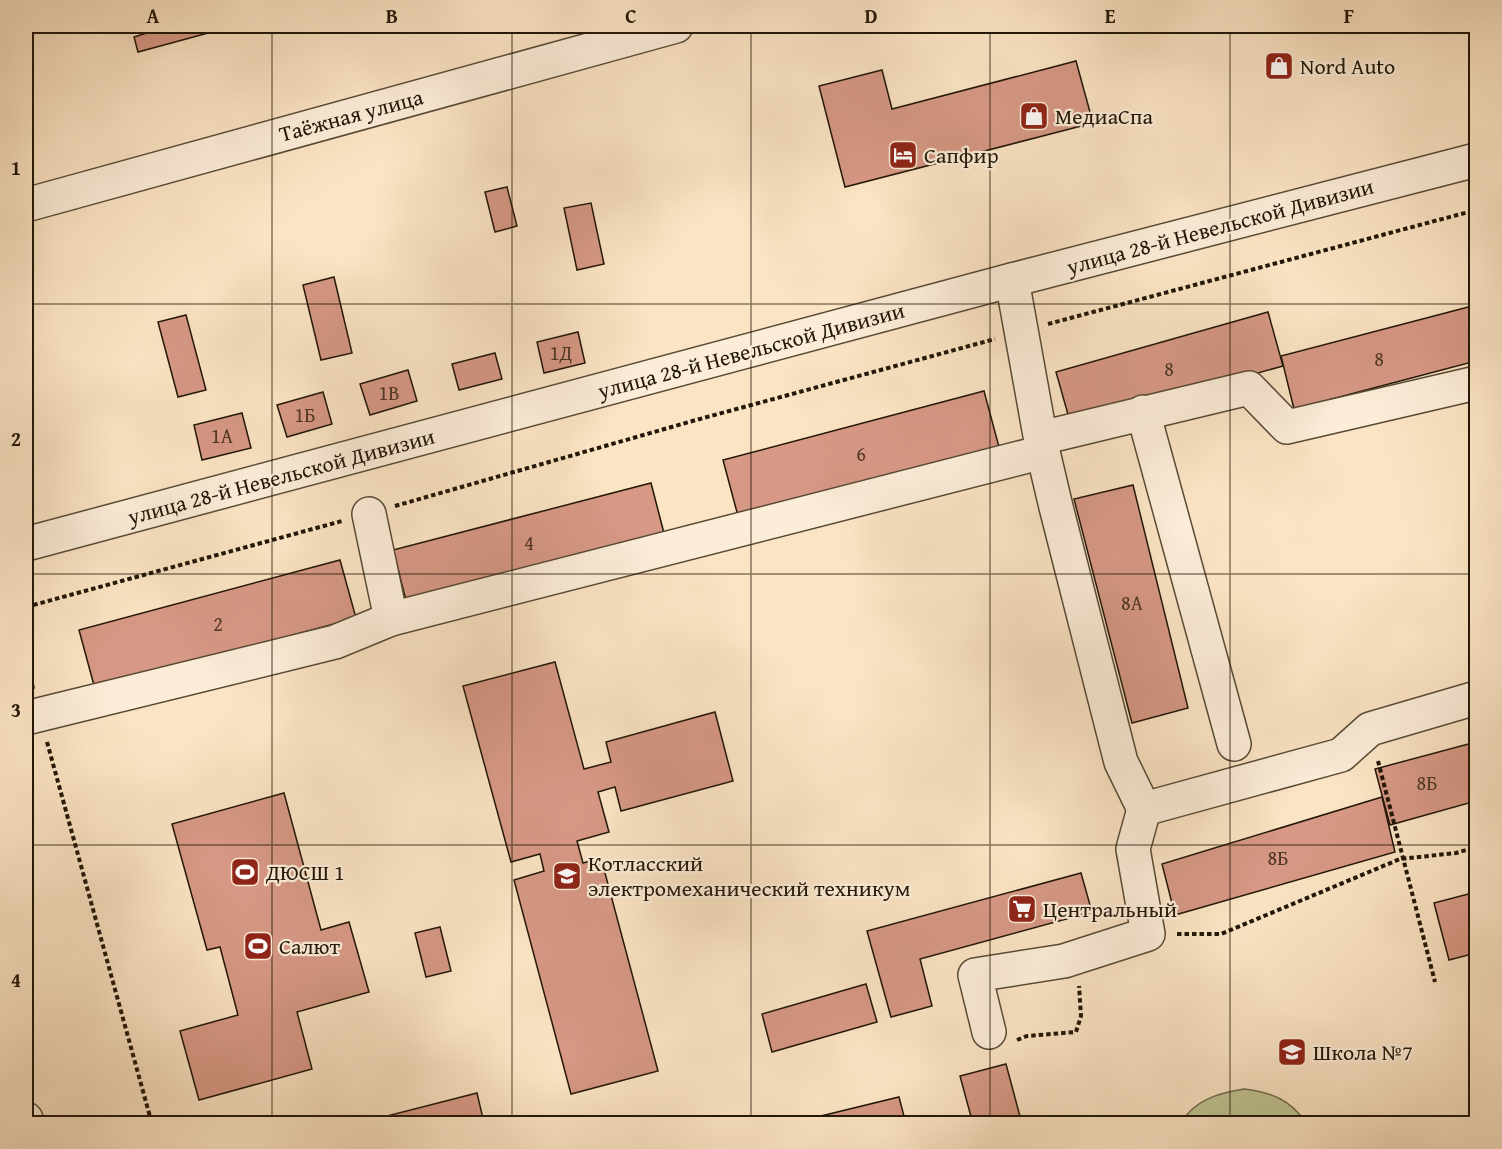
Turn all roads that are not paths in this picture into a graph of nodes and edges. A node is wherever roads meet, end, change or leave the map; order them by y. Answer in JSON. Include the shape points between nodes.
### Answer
{"nodes":[{"id":1,"x":676,"y":26,"type":"edge"},
{"id":2,"x":1476,"y":160,"type":"edge"},
{"id":3,"x":26,"y":205,"type":"edge"},
{"id":4,"x":1012,"y":280,"type":"junction"},
{"id":5,"x":1476,"y":383,"type":"edge"},
{"id":6,"x":1143,"y":412,"type":"junction"},
{"id":7,"x":1042,"y":445,"type":"junction"},
{"id":8,"x":369,"y":514,"type":"road end"},
{"id":9,"x":26,"y":544,"type":"edge"},
{"id":10,"x":391,"y":619,"type":"junction"},
{"id":11,"x":1476,"y":698,"type":"edge"},
{"id":12,"x":33,"y":716,"type":"edge"},
{"id":13,"x":1234,"y":744,"type":"dead end"},
{"id":14,"x":1144,"y":809,"type":"junction"},
{"id":15,"x":998,"y":1038,"type":"road end"},
{"id":16,"x":26,"y":1119,"type":"edge"},
{"id":17,"x":27,"y":1124,"type":"edge"}],
"edges":[{"from":1,"to":3,"type":"street","name":"Таёжная улица"},
{"from":2,"to":4,"type":"street","name":"улица 28-й Невельской Дивизии"},
{"from":4,"to":7,"type":"street"},
{"from":4,"to":9,"type":"street","name":"улица 28-й Невельской Дивизии"},
{"from":5,"to":6,"type":"street","via":[[1287,427],[1249,388]]},
{"from":6,"to":7,"type":"street"},
{"from":6,"to":13,"type":"street"},
{"from":7,"to":10,"type":"street"},
{"from":7,"to":14,"type":"street","via":[[1121,762]]},
{"from":8,"to":10,"type":"street"},
{"from":10,"to":12,"type":"street","via":[[335,642]]},
{"from":11,"to":14,"type":"street","via":[[1370,729],[1341,755]]},
{"from":14,"to":15,"type":"street","via":[[1134,849],[1148,934],[1064,962],[975,975]]},
{"from":16,"to":17,"type":"street"}]}
